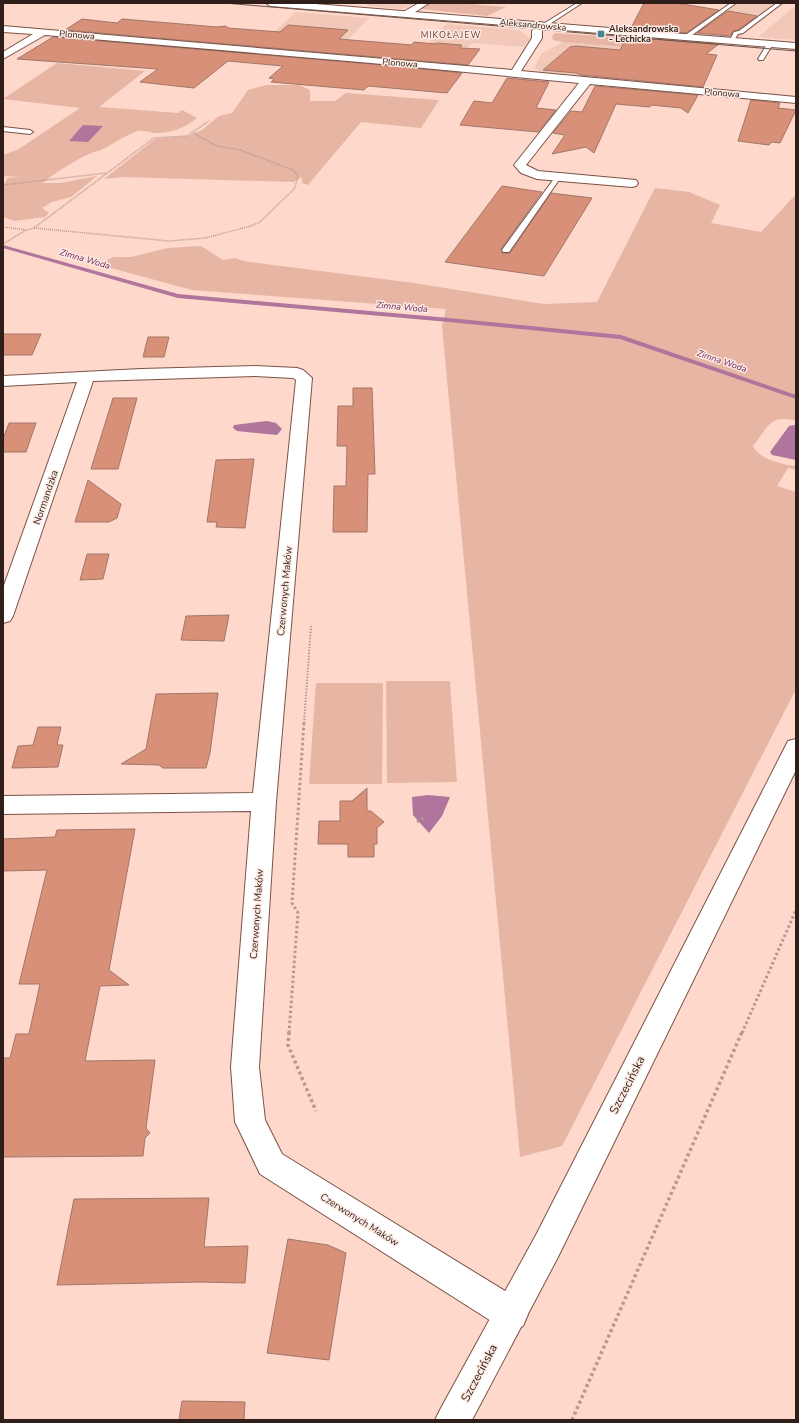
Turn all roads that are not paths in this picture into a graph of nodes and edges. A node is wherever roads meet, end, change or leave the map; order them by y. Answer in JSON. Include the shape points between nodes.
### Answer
{"nodes":[{"id":1,"x":270,"y":3,"type":"edge"},
{"id":2,"x":425,"y":3,"type":"edge"},
{"id":3,"x":580,"y":3,"type":"edge"},
{"id":4,"x":734,"y":3,"type":"edge"},
{"id":5,"x":780,"y":3,"type":"edge"},
{"id":6,"x":297,"y":4,"type":"edge"},
{"id":7,"x":406,"y":14,"type":"junction"},
{"id":8,"x":542,"y":26,"type":"junction"},
{"id":9,"x":3,"y":29,"type":"edge"},
{"id":10,"x":44,"y":32,"type":"junction"},
{"id":11,"x":686,"y":37,"type":"junction"},
{"id":12,"x":731,"y":41,"type":"junction"},
{"id":13,"x":770,"y":44,"type":"junction"},
{"id":14,"x":796,"y":46,"type":"edge"},
{"id":15,"x":3,"y":56,"type":"edge"},
{"id":16,"x":761,"y":60,"type":"dead end"},
{"id":17,"x":515,"y":73,"type":"junction"},
{"id":18,"x":587,"y":80,"type":"junction"},
{"id":19,"x":796,"y":100,"type":"edge"},
{"id":20,"x":3,"y":129,"type":"edge"},
{"id":21,"x":30,"y":132,"type":"dead end"},
{"id":22,"x":558,"y":177,"type":"junction"},
{"id":23,"x":632,"y":183,"type":"dead end"},
{"id":24,"x":506,"y":250,"type":"dead end"},
{"id":25,"x":87,"y":377,"type":"junction"},
{"id":26,"x":3,"y":381,"type":"edge"},
{"id":27,"x":3,"y":616,"type":"edge"},
{"id":28,"x":796,"y":747,"type":"edge"},
{"id":29,"x":264,"y":802,"type":"junction"},
{"id":30,"x":3,"y":805,"type":"edge"},
{"id":31,"x":511,"y":1314,"type":"junction"},
{"id":32,"x":453,"y":1420,"type":"edge"}],
"edges":[{"from":1,"to":6,"type":"street","name":"Aleksandrowska"},
{"from":2,"to":7,"type":"street"},
{"from":3,"to":8,"type":"lane"},
{"from":4,"to":11,"type":"lane"},
{"from":5,"to":12,"type":"lane","via":[[736,33]]},
{"from":6,"to":7,"type":"street","name":"Aleksandrowska"},
{"from":7,"to":8,"type":"street","name":"Aleksandrowska"},
{"from":8,"to":11,"type":"street","name":"Aleksandrowska"},
{"from":8,"to":17,"type":"street"},
{"from":9,"to":10,"type":"street","name":"Plonowa"},
{"from":10,"to":15,"type":"street"},
{"from":10,"to":17,"type":"street","name":"Plonowa"},
{"from":11,"to":12,"type":"street","name":"Aleksandrowska"},
{"from":12,"to":13,"type":"street","name":"Aleksandrowska"},
{"from":13,"to":14,"type":"street","name":"Aleksandrowska"},
{"from":13,"to":16,"type":"lane"},
{"from":17,"to":18,"type":"street","name":"Plonowa"},
{"from":18,"to":19,"type":"street","name":"Plonowa"},
{"from":18,"to":22,"type":"street","via":[[520,165],[527,172]]},
{"from":20,"to":21,"type":"lane"},
{"from":22,"to":23,"type":"street"},
{"from":22,"to":24,"type":"lane"},
{"from":25,"to":26,"type":"street"},
{"from":25,"to":27,"type":"street","name":"Normandzka"},
{"from":25,"to":29,"type":"street","name":"Czerwonych Maków","via":[[283,371],[297,373],[304,378]]},
{"from":28,"to":31,"type":"street","name":"Szczecińska"},
{"from":29,"to":30,"type":"street"},
{"from":29,"to":31,"type":"street","name":"Czerwonych Maków","via":[[245,1067],[250,1122],[271,1164]]},
{"from":31,"to":32,"type":"street","name":"Szczecińska"}]}
